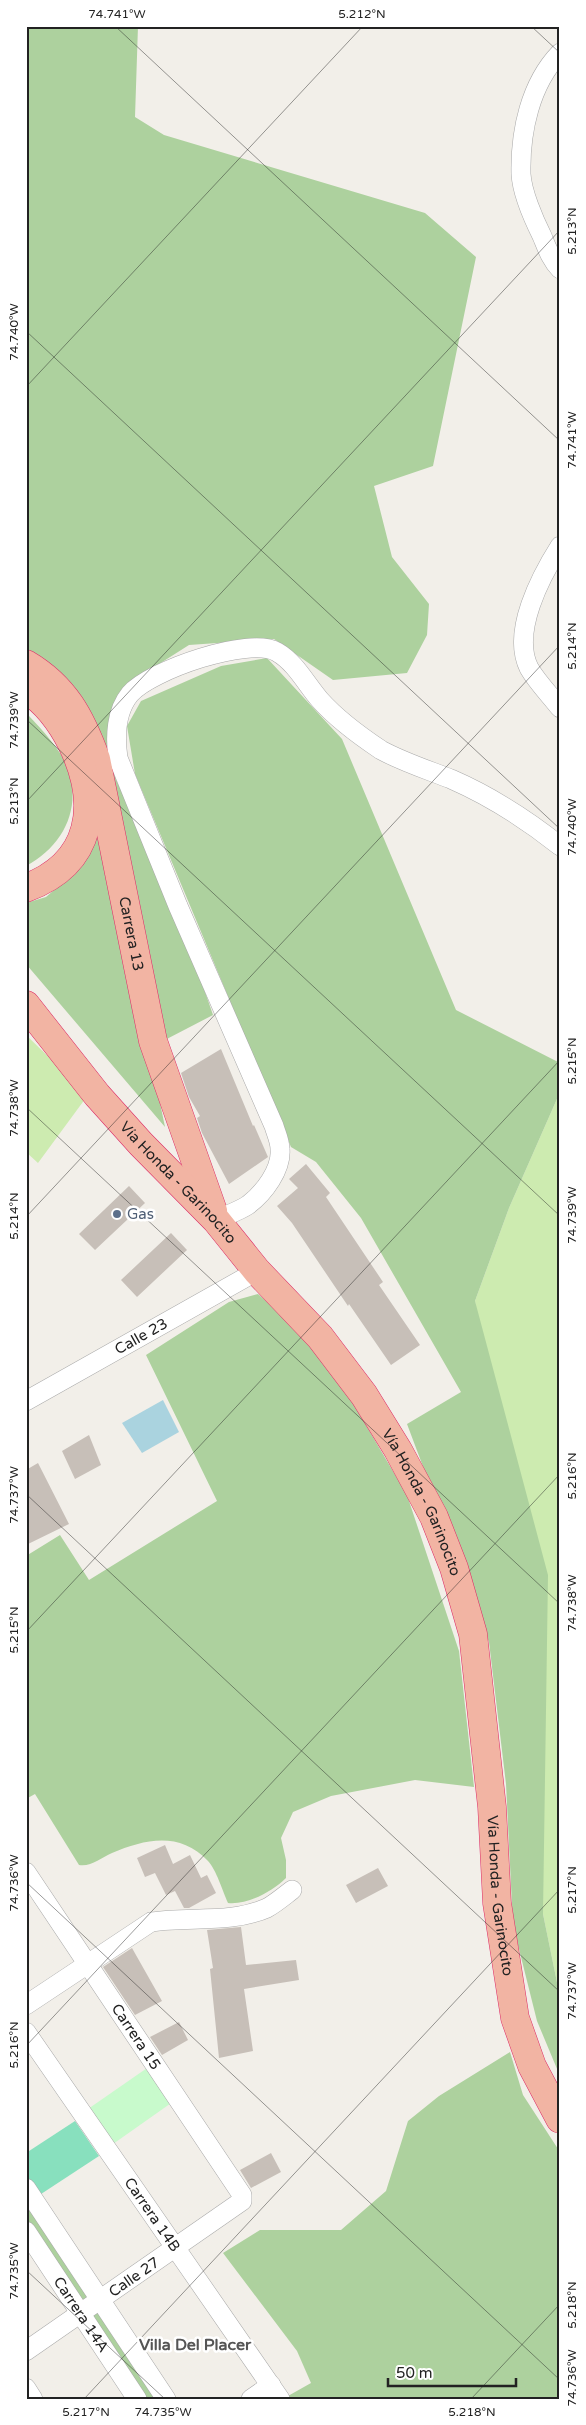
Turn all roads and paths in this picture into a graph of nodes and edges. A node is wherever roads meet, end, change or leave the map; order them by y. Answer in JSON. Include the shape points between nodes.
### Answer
{"nodes":[{"id":1,"x":560,"y":53,"type":"edge"},
{"id":2,"x":560,"y":269,"type":"edge"},
{"id":3,"x":560,"y":546,"type":"edge"},
{"id":4,"x":26,"y":664,"type":"edge"},
{"id":5,"x":26,"y":689,"type":"edge"},
{"id":6,"x":560,"y":708,"type":"edge"},
{"id":7,"x":560,"y":846,"type":"edge"},
{"id":8,"x":26,"y":888,"type":"edge"},
{"id":9,"x":26,"y":1005,"type":"edge"},
{"id":10,"x":26,"y":1014,"type":"edge"},
{"id":11,"x":47,"y":1034,"type":"junction"},
{"id":12,"x":216,"y":1220,"type":"junction"},
{"id":13,"x":257,"y":1271,"type":"junction"},
{"id":14,"x":26,"y":1401,"type":"edge"},
{"id":15,"x":26,"y":1872,"type":"edge"},
{"id":16,"x":292,"y":1890,"type":"dead end"},
{"id":17,"x":90,"y":1964,"type":"junction"},
{"id":18,"x":26,"y":2005,"type":"edge"},
{"id":19,"x":26,"y":2032,"type":"edge"},
{"id":20,"x":560,"y":2119,"type":"edge"},
{"id":21,"x":26,"y":2188,"type":"edge"},
{"id":22,"x":242,"y":2201,"type":"joint"},
{"id":23,"x":26,"y":2231,"type":"edge"},
{"id":24,"x":176,"y":2248,"type":"junction"},
{"id":25,"x":102,"y":2300,"type":"junction"},
{"id":26,"x":80,"y":2314,"type":"junction"},
{"id":27,"x":26,"y":2351,"type":"edge"},
{"id":28,"x":26,"y":2388,"type":"edge"},
{"id":29,"x":276,"y":2392,"type":"edge"},
{"id":30,"x":33,"y":2399,"type":"edge"},
{"id":31,"x":137,"y":2399,"type":"edge"},
{"id":32,"x":166,"y":2399,"type":"edge"},
{"id":33,"x":251,"y":2399,"type":"edge"}],
"edges":[{"from":1,"to":2,"type":"street","via":[[532,94],[524,133],[521,176],[534,220],[553,262]]},
{"from":3,"to":6,"type":"street","via":[[535,593],[524,635],[529,668]]},
{"from":4,"to":12,"type":"highway","name":"Carrera 13","via":[[41,672],[66,697],[85,727],[96,759],[154,1041]]},
{"from":5,"to":8,"type":"highway","via":[[52,713],[67,734],[81,763],[88,791],[87,821],[80,845],[67,864],[45,881]]},
{"from":7,"to":12,"type":"street","via":[[527,820],[498,803],[382,750],[320,700],[290,662],[277,652],[262,647],[220,652],[152,678],[129,695],[123,706],[116,740],[123,773],[274,1126],[280,1148],[280,1162],[264,1188],[249,1204]]},
{"from":9,"to":11,"type":"highway","name":"Vía Honda - Garinocito"},
{"from":10,"to":11,"type":"highway"},
{"from":11,"to":12,"type":"highway","name":"Vía Honda - Garinocito","via":[[141,1144]]},
{"from":12,"to":13,"type":"highway","name":"Vía Honda - Garinocito"},
{"from":13,"to":14,"type":"street","name":"Calle 23"},
{"from":13,"to":20,"type":"highway","name":"Vía Honda - Garinocito","via":[[320,1337],[364,1395],[434,1517],[454,1568],[474,1634],[492,1807],[497,1902],[508,1984],[515,2018],[532,2066]]},
{"from":15,"to":17,"type":"street","name":"Carrera 15"},
{"from":16,"to":17,"type":"street","via":[[267,1908],[237,1916],[151,1922]]},
{"from":17,"to":18,"type":"street"},
{"from":17,"to":22,"type":"street","name":"Carrera 15","via":[[242,2195]]},
{"from":19,"to":24,"type":"street","name":"Carrera 14B"},
{"from":21,"to":25,"type":"street","name":"Carrera 14A"},
{"from":22,"to":24,"type":"street","name":"Calle 27"},
{"from":23,"to":26,"type":"street","name":"Carrera 14A"},
{"from":24,"to":25,"type":"street","name":"Calle 27"},
{"from":24,"to":29,"type":"street","name":"Carrera 14B"},
{"from":25,"to":26,"type":"street","name":"Calle 27"},
{"from":25,"to":32,"type":"street","name":"Carrera 14A"},
{"from":26,"to":27,"type":"street","name":"Calle 27"},
{"from":26,"to":31,"type":"street","name":"Carrera 14A"},
{"from":28,"to":30,"type":"street"},
{"from":29,"to":33,"type":"street"}]}
